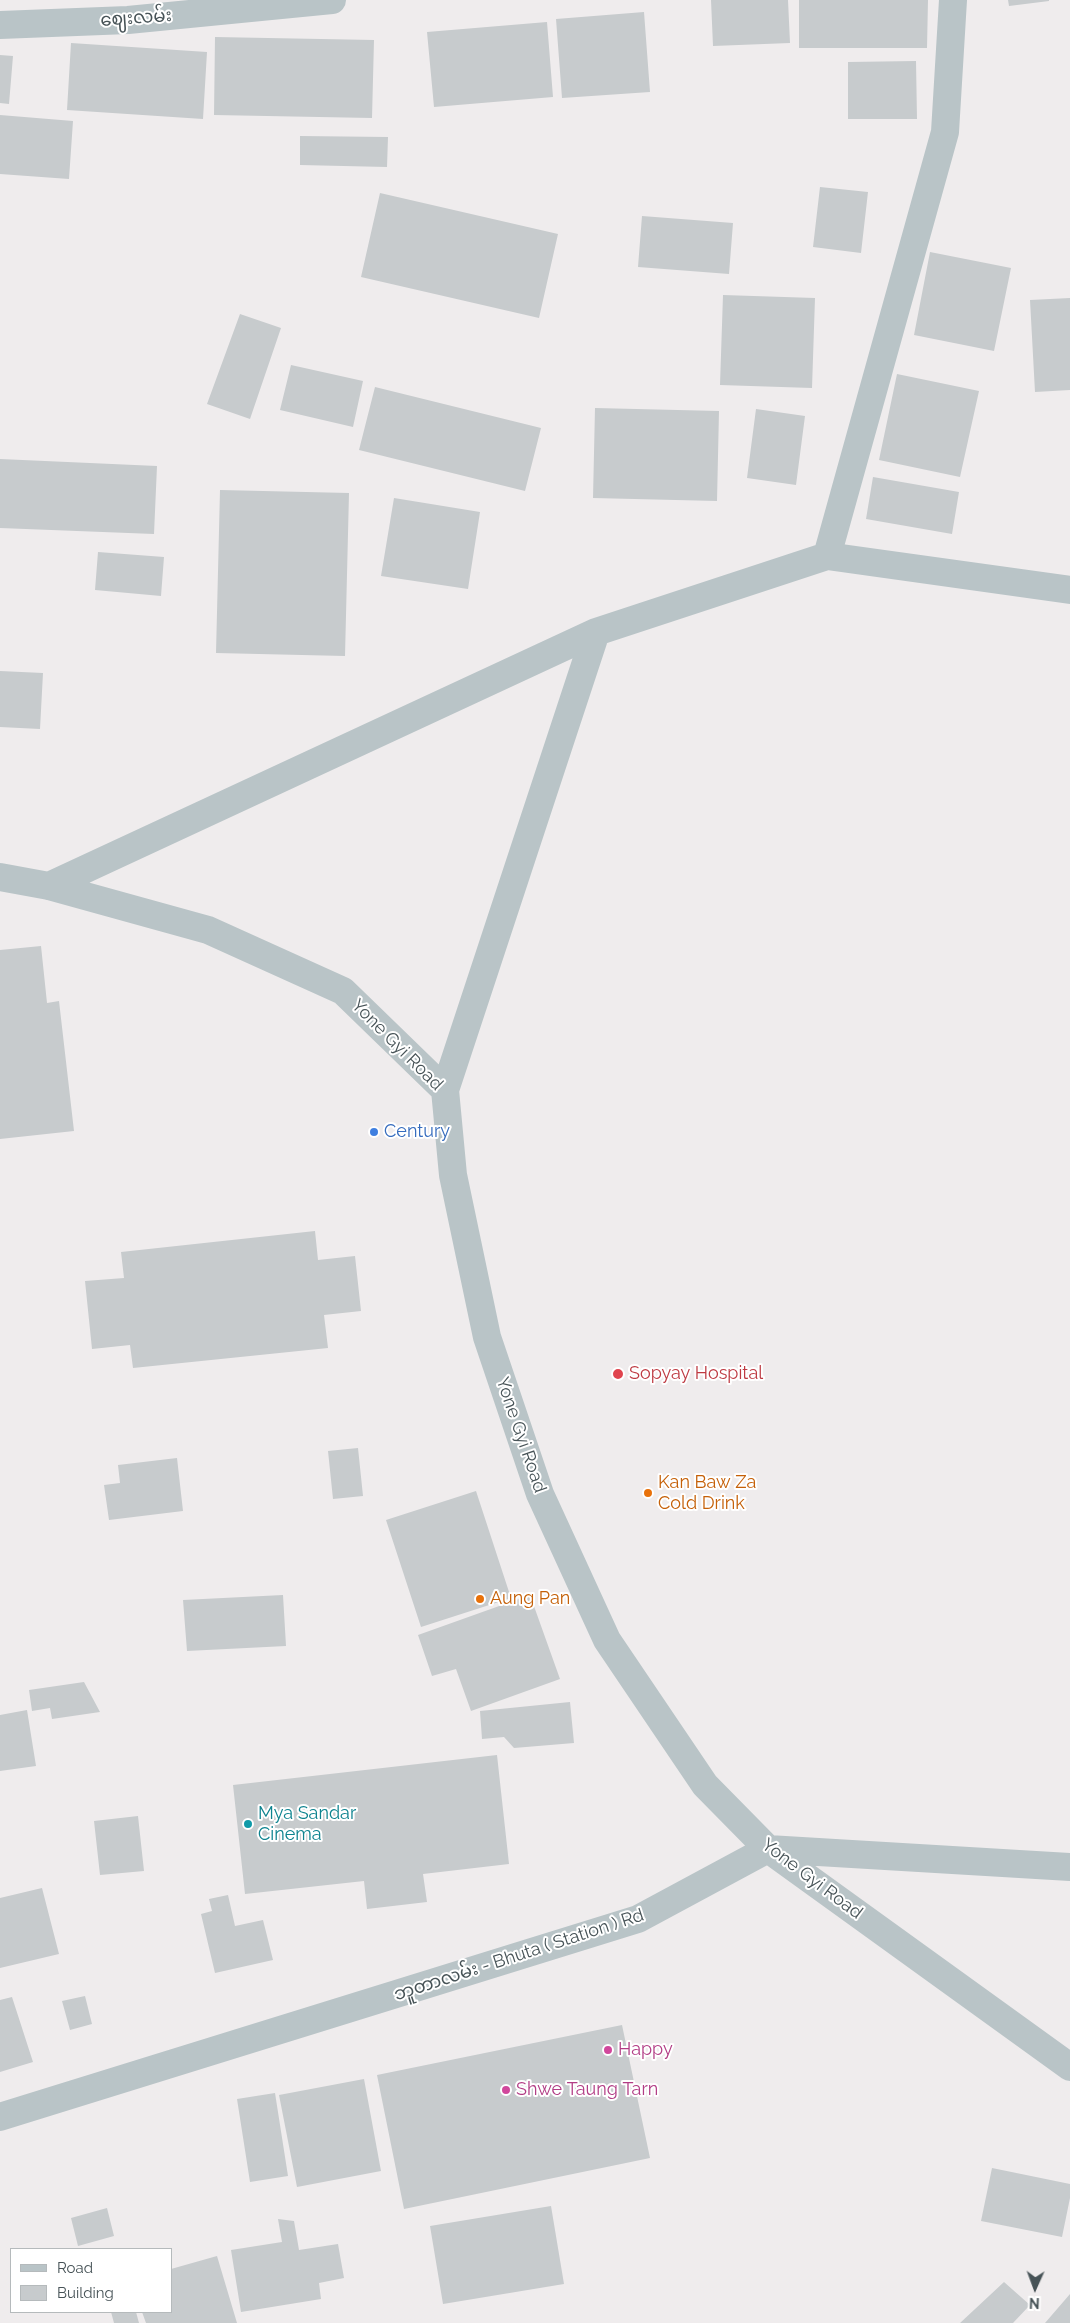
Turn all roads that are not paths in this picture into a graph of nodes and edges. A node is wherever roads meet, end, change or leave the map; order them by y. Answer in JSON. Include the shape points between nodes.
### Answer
{"nodes":[{"id":1,"x":332,"y":0,"type":"edge"},
{"id":2,"x":953,"y":0,"type":"edge"},
{"id":3,"x":293,"y":2,"type":"edge"},
{"id":4,"x":0,"y":26,"type":"edge"},
{"id":5,"x":827,"y":556,"type":"junction"},
{"id":6,"x":1070,"y":590,"type":"edge"},
{"id":7,"x":596,"y":632,"type":"junction"},
{"id":8,"x":0,"y":877,"type":"edge"},
{"id":9,"x":49,"y":886,"type":"junction"},
{"id":10,"x":445,"y":1090,"type":"junction"},
{"id":11,"x":768,"y":1849,"type":"junction"},
{"id":12,"x":1070,"y":1867,"type":"edge"},
{"id":13,"x":1070,"y":2067,"type":"edge"},
{"id":14,"x":0,"y":2117,"type":"edge"}],
"edges":[{"from":1,"to":3,"type":"street","name":"ဈေးလမ်း"},
{"from":2,"to":5,"type":"street","via":[[945,132]]},
{"from":3,"to":4,"type":"street","name":"ဈေးလမ်း","via":[[128,20]]},
{"from":5,"to":6,"type":"street"},
{"from":5,"to":7,"type":"street"},
{"from":7,"to":9,"type":"street"},
{"from":7,"to":10,"type":"street"},
{"from":8,"to":9,"type":"street","name":"Yone Gyi Road"},
{"from":9,"to":10,"type":"street","name":"Yone Gyi Road","via":[[208,930],[343,991]]},
{"from":10,"to":11,"type":"street","name":"Yone Gyi Road","via":[[453,1175],[488,1337],[540,1494],[607,1640],[705,1785]]},
{"from":11,"to":12,"type":"street"},
{"from":11,"to":13,"type":"street","name":"Yone Gyi Road"},
{"from":11,"to":14,"type":"street","name":"ဘူတာလမ်း - Bhuta ( Station ) Rd","via":[[638,1919]]}]}
